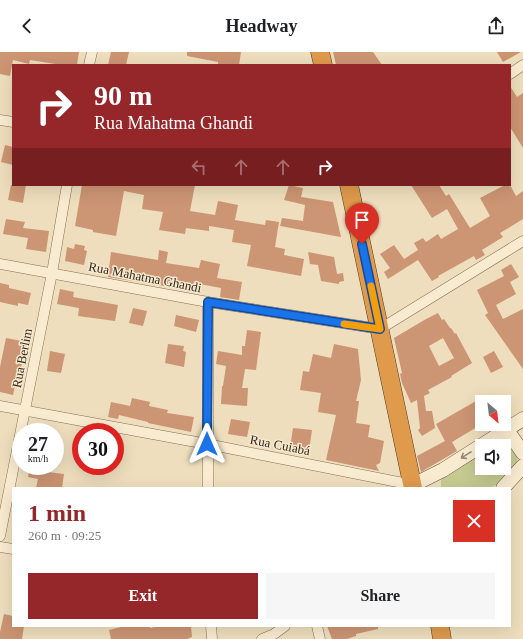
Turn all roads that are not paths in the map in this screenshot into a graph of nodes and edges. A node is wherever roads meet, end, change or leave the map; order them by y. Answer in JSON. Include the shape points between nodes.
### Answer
{"nodes":[{"id":1,"x":92,"y":52,"type":"edge"},
{"id":2,"x":320,"y":52,"type":"edge"},
{"id":3,"x":89,"y":64,"type":"edge"},
{"id":4,"x":323,"y":64,"type":"edge"},
{"id":5,"x":523,"y":65,"type":"edge"},
{"id":6,"x":511,"y":73,"type":"edge"},
{"id":7,"x":0,"y":120,"type":"edge"},
{"id":8,"x":12,"y":122,"type":"edge"},
{"id":9,"x":67,"y":186,"type":"edge"},
{"id":10,"x":348,"y":186,"type":"edge"},
{"id":11,"x":522,"y":244,"type":"edge"},
{"id":12,"x":0,"y":264,"type":"edge"},
{"id":13,"x":52,"y":273,"type":"junction"},
{"id":14,"x":208,"y":302,"type":"junction"},
{"id":15,"x":380,"y":329,"type":"junction"},
{"id":16,"x":0,"y":406,"type":"edge"},
{"id":17,"x":24,"y":412,"type":"junction"},
{"id":18,"x":523,"y":419,"type":"edge"},
{"id":19,"x":511,"y":427,"type":"edge"},
{"id":20,"x":505,"y":431,"type":"edge"},
{"id":21,"x":508,"y":431,"type":"edge"},
{"id":22,"x":207,"y":444,"type":"junction"},
{"id":23,"x":523,"y":453,"type":"edge"},
{"id":24,"x":523,"y":466,"type":"edge"},
{"id":25,"x":208,"y":487,"type":"edge"},
{"id":26,"x":413,"y":487,"type":"edge"},
{"id":27,"x":504,"y":487,"type":"edge"},
{"id":28,"x":0,"y":536,"type":"edge"},
{"id":29,"x":0,"y":547,"type":"edge"},
{"id":30,"x":12,"y":550,"type":"edge"},
{"id":31,"x":211,"y":627,"type":"edge"},
{"id":32,"x":284,"y":627,"type":"edge"},
{"id":33,"x":317,"y":627,"type":"edge"},
{"id":34,"x":440,"y":627,"type":"edge"},
{"id":35,"x":212,"y":639,"type":"edge"},
{"id":36,"x":262,"y":639,"type":"edge"},
{"id":37,"x":320,"y":639,"type":"edge"},
{"id":38,"x":442,"y":639,"type":"edge"}],
"edges":[{"from":1,"to":3,"type":"street"},
{"from":2,"to":4,"type":"highway"},
{"from":5,"to":6,"type":"street"},
{"from":7,"to":8,"type":"street"},
{"from":9,"to":13,"type":"street","name":"Rua Berlim"},
{"from":10,"to":15,"type":"highway"},
{"from":11,"to":15,"type":"street"},
{"from":12,"to":13,"type":"street","name":"Rua Mahatma Ghandi"},
{"from":13,"to":14,"type":"street","name":"Rua Mahatma Ghandi"},
{"from":13,"to":17,"type":"street","name":"Rua Berlim"},
{"from":14,"to":15,"type":"street","name":"Rua Mahatma Ghandi"},
{"from":14,"to":22,"type":"street"},
{"from":15,"to":26,"type":"highway"},
{"from":16,"to":17,"type":"street","name":"Rua Cuiabá"},
{"from":17,"to":22,"type":"street","name":"Rua Cuiabá"},
{"from":17,"to":28,"type":"street","name":"Rua Berlim"},
{"from":18,"to":19,"type":"street"},
{"from":20,"to":26,"type":"street","one_way":true},
{"from":21,"to":23,"type":"street"},
{"from":22,"to":25,"type":"street"},
{"from":22,"to":26,"type":"street","name":"Rua Cuiabá"},
{"from":24,"to":27,"type":"street"},
{"from":29,"to":30,"type":"street"},
{"from":31,"to":35,"type":"street"},
{"from":32,"to":36,"type":"street"},
{"from":33,"to":37,"type":"street"},
{"from":34,"to":38,"type":"highway"}]}
